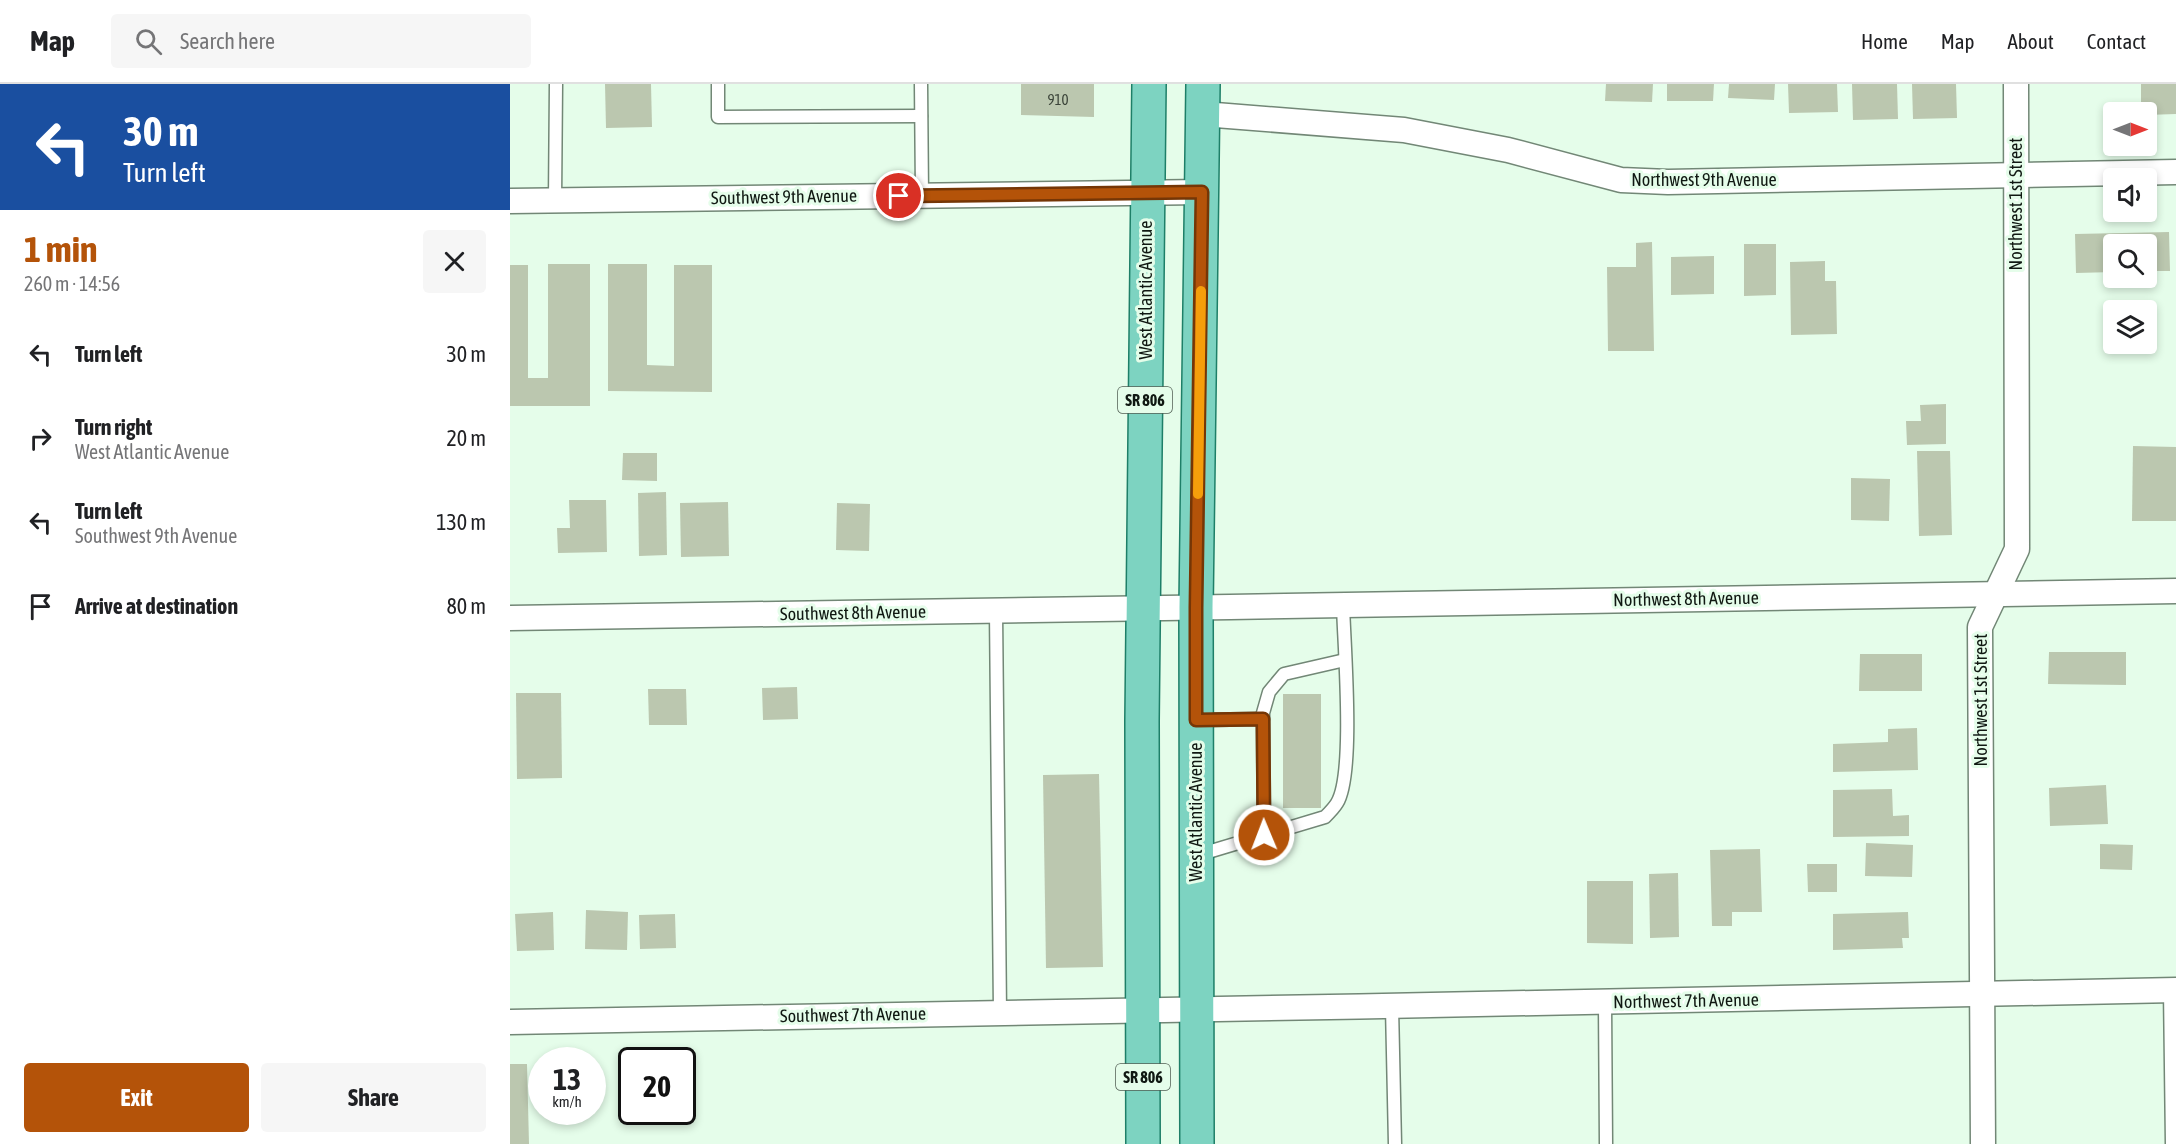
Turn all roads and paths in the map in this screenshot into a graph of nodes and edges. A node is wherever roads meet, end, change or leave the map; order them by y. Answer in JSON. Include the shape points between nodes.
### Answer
{"nodes":[{"id":1,"x":556,"y":84,"type":"edge"},
{"id":2,"x":718,"y":84,"type":"edge"},
{"id":3,"x":921,"y":84,"type":"edge"},
{"id":4,"x":1149,"y":84,"type":"edge"},
{"id":5,"x":2016,"y":84,"type":"edge"},
{"id":6,"x":1203,"y":99,"type":"edge"},
{"id":7,"x":921,"y":116,"type":"junction"},
{"id":8,"x":2176,"y":172,"type":"edge"},
{"id":9,"x":2016,"y":174,"type":"junction"},
{"id":10,"x":1202,"y":192,"type":"junction"},
{"id":11,"x":1147,"y":193,"type":"junction"},
{"id":12,"x":922,"y":195,"type":"junction"},
{"id":13,"x":510,"y":201,"type":"edge"},
{"id":14,"x":555,"y":201,"type":"junction"},
{"id":15,"x":2176,"y":591,"type":"edge"},
{"id":16,"x":1996,"y":594,"type":"junction"},
{"id":17,"x":1343,"y":605,"type":"junction"},
{"id":18,"x":1144,"y":607,"type":"junction"},
{"id":19,"x":1196,"y":608,"type":"junction"},
{"id":20,"x":996,"y":612,"type":"junction"},
{"id":21,"x":510,"y":618,"type":"edge"},
{"id":22,"x":1345,"y":660,"type":"junction"},
{"id":23,"x":1263,"y":719,"type":"junction"},
{"id":24,"x":1196,"y":720,"type":"junction"},
{"id":25,"x":1264,"y":835,"type":"junction"},
{"id":26,"x":1196,"y":855,"type":"junction"},
{"id":27,"x":2173,"y":990,"type":"edge"},
{"id":28,"x":1983,"y":994,"type":"junction"},
{"id":29,"x":1605,"y":1003,"type":"junction"},
{"id":30,"x":1392,"y":1007,"type":"junction"},
{"id":31,"x":1142,"y":1010,"type":"junction"},
{"id":32,"x":1197,"y":1010,"type":"junction"},
{"id":33,"x":1000,"y":1012,"type":"junction"},
{"id":34,"x":510,"y":1022,"type":"edge"},
{"id":35,"x":1143,"y":1144,"type":"edge"},
{"id":36,"x":1197,"y":1144,"type":"edge"},
{"id":37,"x":1395,"y":1144,"type":"edge"},
{"id":38,"x":1606,"y":1144,"type":"edge"},
{"id":39,"x":1983,"y":1144,"type":"edge"},
{"id":40,"x":2172,"y":1144,"type":"edge"}],
"edges":[{"from":1,"to":14,"type":"lane"},
{"from":2,"to":7,"type":"lane","via":[[718,117]]},
{"from":3,"to":7,"type":"lane"},
{"from":4,"to":11,"type":"main road","name":"West Atlantic Avenue","number":"SR 806"},
{"from":5,"to":9,"type":"street","name":"Northwest 1st Street"},
{"from":6,"to":9,"type":"street","name":"Northwest 9th Avenue","via":[[1404,129],[1508,150],[1621,180]]},
{"from":6,"to":10,"type":"main road","name":"West Atlantic Avenue","number":"SR 806"},
{"from":7,"to":12,"type":"lane"},
{"from":8,"to":9,"type":"street","name":"Northwest 9th Avenue"},
{"from":9,"to":16,"type":"street","name":"Northwest 1st Street","via":[[2017,549]]},
{"from":10,"to":11,"type":"street","name":"Southwest 9th Avenue"},
{"from":10,"to":19,"type":"main road","name":"West Atlantic Avenue","number":"SR 806"},
{"from":11,"to":12,"type":"street","name":"Southwest 9th Avenue"},
{"from":11,"to":18,"type":"main road","name":"West Atlantic Avenue","number":"SR 806"},
{"from":12,"to":14,"type":"street","name":"Southwest 9th Avenue"},
{"from":13,"to":14,"type":"street","name":"Southwest 9th Avenue"},
{"from":15,"to":16,"type":"street","name":"Northwest 8th Avenue"},
{"from":16,"to":17,"type":"street","name":"Northwest 8th Avenue"},
{"from":16,"to":28,"type":"street","name":"Northwest 1st Street","via":[[1980,627]]},
{"from":17,"to":19,"type":"street","name":"Northwest 8th Avenue"},
{"from":17,"to":22,"type":"lane"},
{"from":18,"to":19,"type":"street","name":"Southwest 8th Avenue"},
{"from":18,"to":20,"type":"street","name":"Southwest 8th Avenue"},
{"from":18,"to":31,"type":"main road","name":"West Atlantic Avenue","number":"SR 806"},
{"from":19,"to":24,"type":"main road","name":"West Atlantic Avenue","number":"SR 806"},
{"from":20,"to":21,"type":"street","name":"Southwest 8th Avenue"},
{"from":20,"to":33,"type":"lane"},
{"from":22,"to":23,"type":"lane","via":[[1284,674],[1269,692]]},
{"from":22,"to":25,"type":"lane","via":[[1346,776],[1338,803],[1325,817]]},
{"from":23,"to":24,"type":"lane"},
{"from":23,"to":25,"type":"lane"},
{"from":24,"to":26,"type":"main road","name":"West Atlantic Avenue","number":"SR 806"},
{"from":25,"to":26,"type":"lane"},
{"from":26,"to":32,"type":"main road","name":"West Atlantic Avenue","number":"SR 806"},
{"from":27,"to":28,"type":"street","name":"Northwest 7th Avenue"},
{"from":27,"to":40,"type":"lane"},
{"from":28,"to":29,"type":"street","name":"Northwest 7th Avenue"},
{"from":28,"to":39,"type":"street","name":"Northwest 1st Street"},
{"from":29,"to":30,"type":"street","name":"Northwest 7th Avenue"},
{"from":29,"to":38,"type":"lane"},
{"from":30,"to":32,"type":"street","name":"Northwest 7th Avenue"},
{"from":30,"to":37,"type":"lane"},
{"from":31,"to":32,"type":"street","name":"Southwest 7th Avenue"},
{"from":31,"to":33,"type":"street","name":"Southwest 7th Avenue"},
{"from":31,"to":35,"type":"main road","name":"West Atlantic Avenue","number":"SR 806"},
{"from":32,"to":36,"type":"main road","name":"West Atlantic Avenue","number":"SR 806"},
{"from":33,"to":34,"type":"street","name":"Southwest 7th Avenue"}]}
